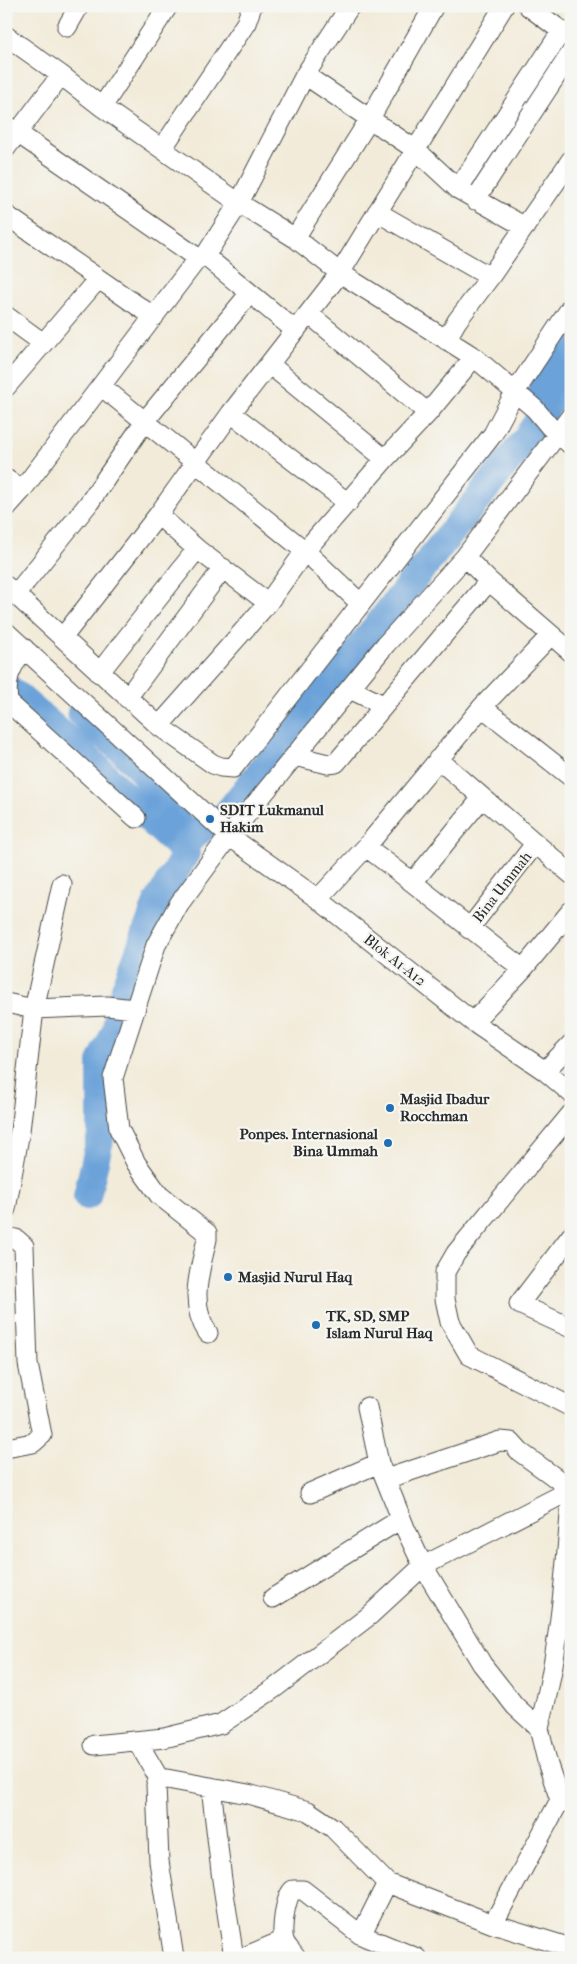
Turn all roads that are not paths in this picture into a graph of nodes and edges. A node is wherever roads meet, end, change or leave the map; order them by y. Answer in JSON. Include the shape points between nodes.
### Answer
{"nodes":[{"id":1,"x":80,"y":6,"type":"edge"},
{"id":2,"x":168,"y":6,"type":"edge"},
{"id":3,"x":252,"y":6,"type":"edge"},
{"id":4,"x":350,"y":6,"type":"edge"},
{"id":5,"x":434,"y":6,"type":"edge"},
{"id":6,"x":504,"y":6,"type":"edge"},
{"id":7,"x":528,"y":6,"type":"edge"},
{"id":8,"x":67,"y":27,"type":"dead end"},
{"id":9,"x":566,"y":35,"type":"edge"},
{"id":10,"x":6,"y":36,"type":"edge"},
{"id":11,"x":571,"y":53,"type":"edge"},
{"id":12,"x":62,"y":74,"type":"junction"},
{"id":13,"x":305,"y":75,"type":"junction"},
{"id":14,"x":102,"y":107,"type":"junction"},
{"id":15,"x":369,"y":120,"type":"junction"},
{"id":16,"x":10,"y":135,"type":"edge"},
{"id":17,"x":162,"y":148,"type":"junction"},
{"id":18,"x":416,"y":150,"type":"junction"},
{"id":19,"x":569,"y":165,"type":"edge"},
{"id":20,"x":458,"y":189,"type":"junction"},
{"id":21,"x":475,"y":200,"type":"junction"},
{"id":22,"x":239,"y":203,"type":"junction"},
{"id":23,"x":377,"y":212,"type":"junction"},
{"id":24,"x":6,"y":215,"type":"edge"},
{"id":25,"x":525,"y":228,"type":"junction"},
{"id":26,"x":295,"y":238,"type":"junction"},
{"id":27,"x":201,"y":257,"type":"junction"},
{"id":28,"x":340,"y":273,"type":"junction"},
{"id":29,"x":490,"y":277,"type":"junction"},
{"id":30,"x":98,"y":279,"type":"junction"},
{"id":31,"x":250,"y":293,"type":"junction"},
{"id":32,"x":571,"y":307,"type":"edge"},
{"id":33,"x":309,"y":314,"type":"junction"},
{"id":34,"x":6,"y":316,"type":"edge"},
{"id":35,"x":154,"y":316,"type":"junction"},
{"id":36,"x":296,"y":330,"type":"junction"},
{"id":37,"x":446,"y":340,"type":"junction"},
{"id":38,"x":44,"y":343,"type":"junction"},
{"id":39,"x":474,"y":357,"type":"junction"},
{"id":40,"x":269,"y":364,"type":"junction"},
{"id":41,"x":101,"y":386,"type":"junction"},
{"id":42,"x":6,"y":387,"type":"edge"},
{"id":43,"x":515,"y":392,"type":"junction"},
{"id":44,"x":231,"y":413,"type":"junction"},
{"id":45,"x":428,"y":413,"type":"junction"},
{"id":46,"x":571,"y":416,"type":"edge"},
{"id":47,"x":145,"y":421,"type":"junction"},
{"id":48,"x":559,"y":436,"type":"edge"},
{"id":49,"x":386,"y":458,"type":"junction"},
{"id":50,"x":196,"y":462,"type":"junction"},
{"id":51,"x":6,"y":479,"type":"edge"},
{"id":52,"x":22,"y":490,"type":"junction"},
{"id":53,"x":348,"y":503,"type":"junction"},
{"id":54,"x":6,"y":508,"type":"edge"},
{"id":55,"x":158,"y":515,"type":"junction"},
{"id":56,"x":198,"y":549,"type":"junction"},
{"id":57,"x":306,"y":551,"type":"junction"},
{"id":58,"x":465,"y":557,"type":"junction"},
{"id":59,"x":223,"y":568,"type":"junction"},
{"id":60,"x":489,"y":581,"type":"junction"},
{"id":61,"x":11,"y":590,"type":"edge"},
{"id":62,"x":268,"y":603,"type":"junction"},
{"id":63,"x":360,"y":603,"type":"junction"},
{"id":64,"x":6,"y":632,"type":"edge"},
{"id":65,"x":551,"y":635,"type":"junction"},
{"id":66,"x":63,"y":637,"type":"junction"},
{"id":67,"x":24,"y":648,"type":"junction"},
{"id":68,"x":571,"y":652,"type":"edge"},
{"id":69,"x":99,"y":673,"type":"junction"},
{"id":70,"x":350,"y":689,"type":"junction"},
{"id":71,"x":127,"y":698,"type":"junction"},
{"id":72,"x":383,"y":705,"type":"junction"},
{"id":73,"x":482,"y":707,"type":"junction"},
{"id":74,"x":159,"y":726,"type":"junction"},
{"id":75,"x":295,"y":756,"type":"junction"},
{"id":76,"x":438,"y":759,"type":"junction"},
{"id":77,"x":571,"y":777,"type":"edge"},
{"id":78,"x":482,"y":798,"type":"junction"},
{"id":79,"x":136,"y":818,"type":"dead end"},
{"id":80,"x":229,"y":836,"type":"junction"},
{"id":81,"x":535,"y":844,"type":"junction"},
{"id":82,"x":366,"y":847,"type":"junction"},
{"id":83,"x":571,"y":874,"type":"edge"},
{"id":84,"x":413,"y":882,"type":"junction"},
{"id":85,"x":62,"y":884,"type":"dead end"},
{"id":86,"x":318,"y":899,"type":"junction"},
{"id":87,"x":571,"y":911,"type":"edge"},
{"id":88,"x":469,"y":929,"type":"junction"},
{"id":89,"x":523,"y":969,"type":"junction"},
{"id":90,"x":6,"y":1003,"type":"edge"},
{"id":91,"x":122,"y":1007,"type":"junction"},
{"id":92,"x":34,"y":1009,"type":"junction"},
{"id":93,"x":473,"y":1022,"type":"junction"},
{"id":94,"x":571,"y":1044,"type":"edge"},
{"id":95,"x":545,"y":1072,"type":"junction"},
{"id":96,"x":571,"y":1093,"type":"edge"},
{"id":97,"x":571,"y":1114,"type":"edge"},
{"id":98,"x":6,"y":1209,"type":"edge"},
{"id":99,"x":571,"y":1236,"type":"edge"},
{"id":100,"x":6,"y":1237,"type":"edge"},
{"id":101,"x":571,"y":1328,"type":"edge"},
{"id":102,"x":208,"y":1333,"type":"dead end"},
{"id":103,"x":571,"y":1407,"type":"edge"},
{"id":104,"x":366,"y":1408,"type":"dead end"},
{"id":105,"x":6,"y":1448,"type":"edge"},
{"id":106,"x":382,"y":1471,"type":"junction"},
{"id":107,"x":571,"y":1490,"type":"edge"},
{"id":108,"x":310,"y":1493,"type":"dead end"},
{"id":109,"x":571,"y":1502,"type":"edge"},
{"id":110,"x":401,"y":1519,"type":"junction"},
{"id":111,"x":423,"y":1566,"type":"junction"},
{"id":112,"x":273,"y":1598,"type":"dead end"},
{"id":113,"x":539,"y":1728,"type":"junction"},
{"id":114,"x":137,"y":1741,"type":"junction"},
{"id":115,"x":94,"y":1745,"type":"dead end"},
{"id":116,"x":160,"y":1780,"type":"junction"},
{"id":117,"x":211,"y":1787,"type":"junction"},
{"id":118,"x":565,"y":1801,"type":"edge"},
{"id":119,"x":387,"y":1883,"type":"junction"},
{"id":120,"x":493,"y":1924,"type":"junction"},
{"id":121,"x":361,"y":1935,"type":"junction"},
{"id":122,"x":284,"y":1940,"type":"junction"},
{"id":123,"x":571,"y":1948,"type":"edge"},
{"id":124,"x":174,"y":1958,"type":"edge"},
{"id":125,"x":234,"y":1958,"type":"edge"},
{"id":126,"x":242,"y":1958,"type":"edge"},
{"id":127,"x":296,"y":1958,"type":"edge"},
{"id":128,"x":417,"y":1958,"type":"edge"}],
"edges":[{"from":1,"to":8,"type":"street"},
{"from":2,"to":14,"type":"street"},
{"from":3,"to":17,"type":"street","via":[[246,23]]},
{"from":4,"to":13,"type":"street"},
{"from":5,"to":15,"type":"street"},
{"from":6,"to":18,"type":"street"},
{"from":7,"to":9,"type":"street"},
{"from":9,"to":20,"type":"street"},
{"from":10,"to":12,"type":"street"},
{"from":11,"to":21,"type":"street"},
{"from":12,"to":14,"type":"street"},
{"from":12,"to":16,"type":"street"},
{"from":13,"to":15,"type":"street"},
{"from":13,"to":22,"type":"street"},
{"from":14,"to":17,"type":"street"},
{"from":15,"to":18,"type":"street"},
{"from":15,"to":26,"type":"street"},
{"from":16,"to":27,"type":"street"},
{"from":17,"to":22,"type":"street"},
{"from":18,"to":20,"type":"street"},
{"from":18,"to":23,"type":"street"},
{"from":19,"to":25,"type":"street"},
{"from":20,"to":21,"type":"street"},
{"from":21,"to":25,"type":"street"},
{"from":22,"to":26,"type":"street"},
{"from":22,"to":27,"type":"street"},
{"from":23,"to":28,"type":"street"},
{"from":23,"to":29,"type":"street"},
{"from":24,"to":30,"type":"street"},
{"from":25,"to":29,"type":"street"},
{"from":26,"to":28,"type":"street"},
{"from":27,"to":31,"type":"street"},
{"from":27,"to":35,"type":"street"},
{"from":28,"to":33,"type":"street"},
{"from":28,"to":37,"type":"street"},
{"from":29,"to":37,"type":"street"},
{"from":30,"to":35,"type":"street"},
{"from":30,"to":38,"type":"street"},
{"from":31,"to":36,"type":"street"},
{"from":31,"to":47,"type":"street"},
{"from":32,"to":43,"type":"street"},
{"from":33,"to":36,"type":"street"},
{"from":33,"to":45,"type":"street"},
{"from":34,"to":38,"type":"street"},
{"from":35,"to":41,"type":"street"},
{"from":36,"to":40,"type":"street"},
{"from":37,"to":39,"type":"street"},
{"from":38,"to":42,"type":"street"},
{"from":39,"to":43,"type":"street"},
{"from":39,"to":45,"type":"street"},
{"from":40,"to":44,"type":"street"},
{"from":40,"to":49,"type":"street"},
{"from":41,"to":47,"type":"street"},
{"from":41,"to":52,"type":"street"},
{"from":43,"to":48,"type":"street"},
{"from":43,"to":63,"type":"street","via":[[493,434]]},
{"from":44,"to":50,"type":"street"},
{"from":44,"to":53,"type":"street"},
{"from":45,"to":49,"type":"street"},
{"from":46,"to":48,"type":"street"},
{"from":47,"to":50,"type":"street"},
{"from":47,"to":61,"type":"street","via":[[89,503]]},
{"from":48,"to":58,"type":"street"},
{"from":49,"to":53,"type":"street"},
{"from":50,"to":55,"type":"street"},
{"from":50,"to":57,"type":"street"},
{"from":51,"to":52,"type":"street"},
{"from":52,"to":54,"type":"street"},
{"from":53,"to":57,"type":"street"},
{"from":55,"to":56,"type":"street"},
{"from":55,"to":66,"type":"street"},
{"from":56,"to":59,"type":"street"},
{"from":56,"to":69,"type":"street"},
{"from":57,"to":62,"type":"street"},
{"from":57,"to":63,"type":"street"},
{"from":58,"to":60,"type":"street"},
{"from":58,"to":70,"type":"street"},
{"from":59,"to":62,"type":"street"},
{"from":59,"to":71,"type":"street"},
{"from":60,"to":65,"type":"street"},
{"from":60,"to":72,"type":"street"},
{"from":61,"to":66,"type":"street"},
{"from":62,"to":74,"type":"street"},
{"from":63,"to":74,"type":"street","via":[[233,768],[213,764]]},
{"from":64,"to":67,"type":"street","name":"Blok A1-A12"},
{"from":65,"to":68,"type":"street"},
{"from":65,"to":73,"type":"street"},
{"from":66,"to":69,"type":"street"},
{"from":67,"to":79,"type":"street","via":[[8,673],[8,702]]},
{"from":67,"to":80,"type":"street","name":"Blok A1-A12"},
{"from":69,"to":71,"type":"street"},
{"from":70,"to":72,"type":"street"},
{"from":70,"to":75,"type":"street"},
{"from":71,"to":74,"type":"street"},
{"from":72,"to":75,"type":"street","via":[[336,764]]},
{"from":73,"to":76,"type":"street"},
{"from":73,"to":77,"type":"street"},
{"from":75,"to":80,"type":"street"},
{"from":76,"to":78,"type":"street"},
{"from":76,"to":82,"type":"street"},
{"from":78,"to":81,"type":"street"},
{"from":78,"to":84,"type":"street"},
{"from":80,"to":86,"type":"street","name":"Blok A1-A12"},
{"from":80,"to":91,"type":"street","via":[[179,904]]},
{"from":81,"to":83,"type":"street"},
{"from":81,"to":88,"type":"street","name":"Bina Ummah"},
{"from":82,"to":84,"type":"street"},
{"from":82,"to":86,"type":"street"},
{"from":84,"to":88,"type":"street"},
{"from":85,"to":92,"type":"street"},
{"from":86,"to":93,"type":"street","name":"Blok A1-A12"},
{"from":87,"to":89,"type":"street"},
{"from":88,"to":89,"type":"street"},
{"from":89,"to":93,"type":"street"},
{"from":90,"to":92,"type":"street"},
{"from":91,"to":92,"type":"street"},
{"from":91,"to":102,"type":"street","via":[[113,1078],[119,1129],[136,1164],[160,1196],[207,1233],[196,1287],[197,1308]]},
{"from":92,"to":98,"type":"street","via":[[20,1131]]},
{"from":93,"to":95,"type":"street","name":"Blok A1-A12"},
{"from":94,"to":95,"type":"street"},
{"from":95,"to":96,"type":"street","name":"Blok A1-A12"},
{"from":97,"to":103,"type":"street","via":[[456,1253],[445,1272],[445,1299],[450,1322],[469,1355]]},
{"from":99,"to":101,"type":"street","via":[[519,1304]]},
{"from":100,"to":105,"type":"street","via":[[16,1239],[24,1246],[28,1364],[42,1435],[33,1443]]},
{"from":104,"to":106,"type":"street"},
{"from":106,"to":107,"type":"street","via":[[500,1441],[511,1442]]},
{"from":106,"to":108,"type":"street"},
{"from":106,"to":110,"type":"street"},
{"from":107,"to":111,"type":"street"},
{"from":109,"to":113,"type":"street","via":[[564,1585],[549,1692]]},
{"from":110,"to":111,"type":"street"},
{"from":110,"to":112,"type":"street"},
{"from":111,"to":113,"type":"street","via":[[482,1664],[514,1706]]},
{"from":111,"to":114,"type":"street","via":[[369,1616],[276,1687],[221,1724]]},
{"from":113,"to":118,"type":"street","via":[[548,1765]]},
{"from":114,"to":115,"type":"street"},
{"from":114,"to":116,"type":"street"},
{"from":116,"to":117,"type":"street"},
{"from":116,"to":124,"type":"street","via":[[156,1785],[159,1861]]},
{"from":117,"to":119,"type":"street","via":[[308,1811],[333,1828]]},
{"from":117,"to":125,"type":"street"},
{"from":118,"to":120,"type":"street"},
{"from":119,"to":120,"type":"street"},
{"from":119,"to":121,"type":"street"},
{"from":120,"to":123,"type":"street"},
{"from":121,"to":122,"type":"street","via":[[302,1890],[293,1890],[288,1894],[285,1906]]},
{"from":121,"to":128,"type":"street"},
{"from":122,"to":126,"type":"street"},
{"from":122,"to":127,"type":"street"}]}
